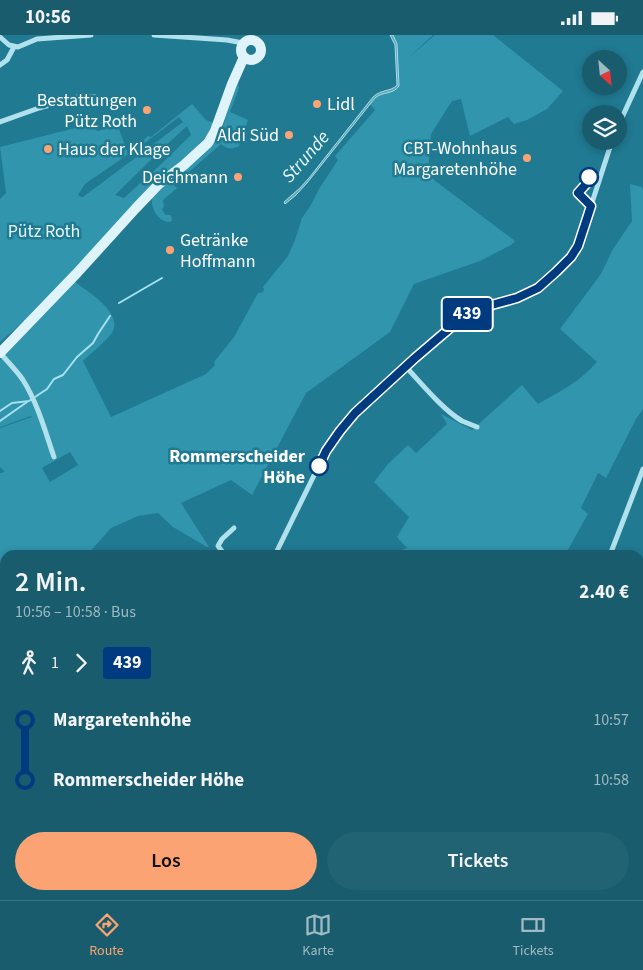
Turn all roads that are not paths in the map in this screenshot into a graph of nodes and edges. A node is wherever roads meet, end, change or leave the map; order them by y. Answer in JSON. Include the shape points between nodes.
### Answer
{"nodes":[{"id":1,"x":91,"y":35,"type":"edge"},
{"id":2,"x":154,"y":35,"type":"edge"},
{"id":3,"x":0,"y":37,"type":"edge"},
{"id":4,"x":258,"y":38,"type":"edge"},
{"id":5,"x":243,"y":43,"type":"junction"},
{"id":6,"x":14,"y":47,"type":"junction"},
{"id":7,"x":244,"y":57,"type":"junction"},
{"id":8,"x":0,"y":65,"type":"edge"},
{"id":9,"x":643,"y":72,"type":"edge"},
{"id":10,"x":95,"y":97,"type":"dead end"},
{"id":11,"x":627,"y":107,"type":"edge"},
{"id":12,"x":0,"y":122,"type":"edge"},
{"id":13,"x":609,"y":150,"type":"edge"},
{"id":14,"x":0,"y":353,"type":"edge"},
{"id":15,"x":406,"y":367,"type":"junction"},
{"id":16,"x":477,"y":427,"type":"dead end"},
{"id":17,"x":54,"y":457,"type":"dead end"},
{"id":18,"x":643,"y":469,"type":"edge"},
{"id":19,"x":234,"y":528,"type":"dead end"},
{"id":20,"x":221,"y":550,"type":"edge"},
{"id":21,"x":277,"y":550,"type":"edge"},
{"id":22,"x":612,"y":550,"type":"edge"}],
"edges":[{"from":1,"to":6,"type":"street","via":[[37,39]]},
{"from":2,"to":5,"type":"street"},
{"from":3,"to":6,"type":"street"},
{"from":4,"to":5,"type":"main road"},
{"from":4,"to":7,"type":"main road","via":[[258,56]]},
{"from":5,"to":7,"type":"main road","via":[[240,50]]},
{"from":6,"to":8,"type":"street"},
{"from":7,"to":14,"type":"main road","via":[[218,126],[208,143],[136,208]]},
{"from":9,"to":11,"type":"street"},
{"from":10,"to":12,"type":"street","via":[[78,97]]},
{"from":13,"to":15,"type":"street","via":[[578,246],[571,257],[538,288],[517,298],[470,311]]},
{"from":14,"to":17,"type":"street","via":[[31,394]]},
{"from":15,"to":16,"type":"street","via":[[451,412]]},
{"from":15,"to":21,"type":"street","via":[[340,431],[326,451]]},
{"from":18,"to":22,"type":"street"},
{"from":19,"to":20,"type":"street","via":[[222,539],[218,546]]}]}
